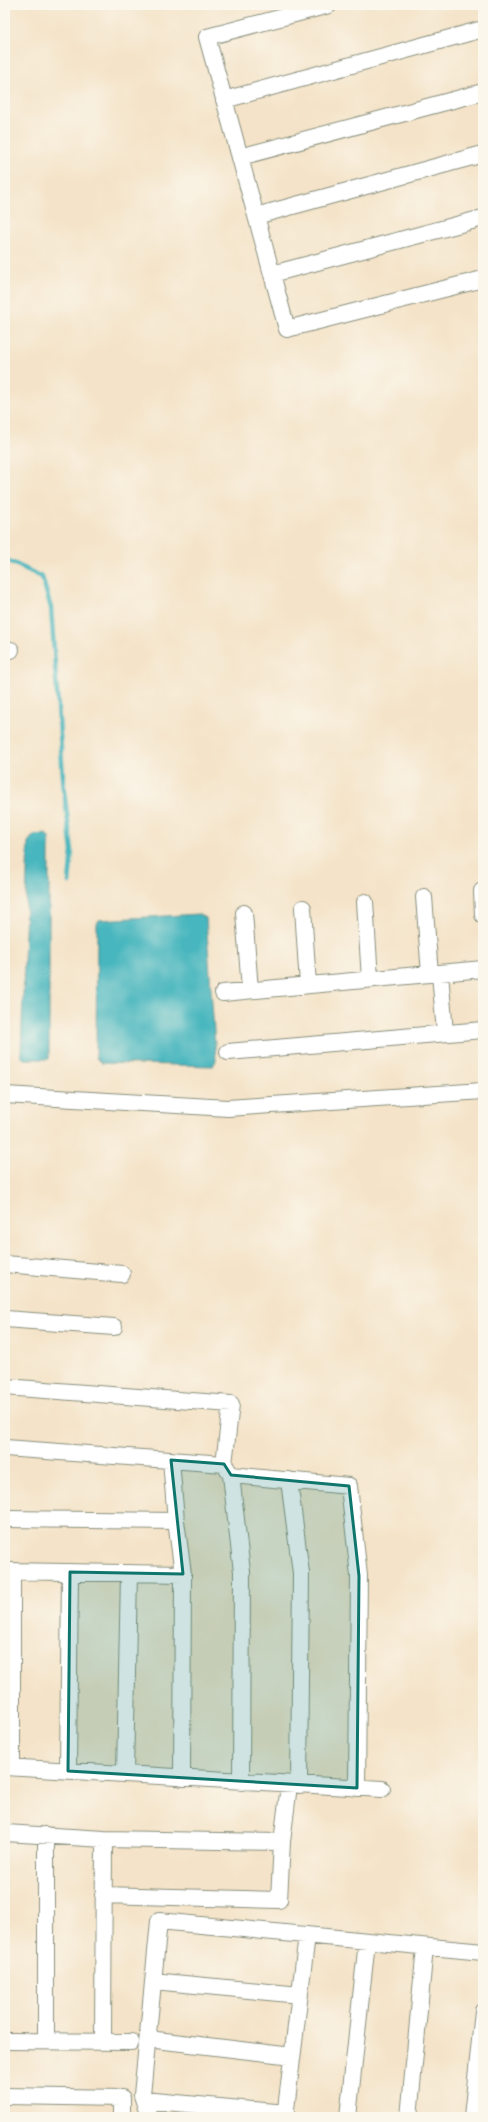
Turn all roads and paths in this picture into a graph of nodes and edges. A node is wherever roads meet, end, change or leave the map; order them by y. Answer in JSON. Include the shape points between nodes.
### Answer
{"nodes":[{"id":1,"x":329,"y":5,"type":"edge"},
{"id":2,"x":483,"y":29,"type":"edge"},
{"id":3,"x":483,"y":92,"type":"edge"},
{"id":4,"x":224,"y":100,"type":"junction"},
{"id":5,"x":483,"y":154,"type":"edge"},
{"id":6,"x":240,"y":157,"type":"junction"},
{"id":7,"x":256,"y":216,"type":"junction"},
{"id":8,"x":483,"y":218,"type":"edge"},
{"id":9,"x":272,"y":274,"type":"junction"},
{"id":10,"x":483,"y":279,"type":"edge"},
{"id":11,"x":482,"y":891,"type":"dead end"},
{"id":12,"x":424,"y":897,"type":"dead end"},
{"id":13,"x":365,"y":902,"type":"dead end"},
{"id":14,"x":303,"y":908,"type":"dead end"},
{"id":15,"x":244,"y":913,"type":"dead end"},
{"id":16,"x":483,"y":915,"type":"edge"},
{"id":17,"x":483,"y":969,"type":"edge"},
{"id":18,"x":435,"y":973,"type":"junction"},
{"id":19,"x":370,"y":979,"type":"junction"},
{"id":20,"x":308,"y":985,"type":"junction"},
{"id":21,"x":250,"y":990,"type":"junction"},
{"id":22,"x":223,"y":992,"type":"dead end"},
{"id":23,"x":483,"y":1030,"type":"edge"},
{"id":24,"x":445,"y":1033,"type":"junction"},
{"id":25,"x":228,"y":1052,"type":"dead end"},
{"id":26,"x":483,"y":1091,"type":"edge"},
{"id":27,"x":5,"y":1095,"type":"edge"},
{"id":28,"x":5,"y":1264,"type":"edge"},
{"id":29,"x":122,"y":1274,"type":"dead end"},
{"id":30,"x":5,"y":1319,"type":"edge"},
{"id":31,"x":114,"y":1327,"type":"dead end"},
{"id":32,"x":5,"y":1388,"type":"edge"},
{"id":33,"x":5,"y":1448,"type":"edge"},
{"id":34,"x":171,"y":1460,"type":"junction"},
{"id":35,"x":228,"y":1470,"type":"junction"},
{"id":36,"x":288,"y":1480,"type":"junction"},
{"id":37,"x":5,"y":1518,"type":"edge"},
{"id":38,"x":176,"y":1521,"type":"junction"},
{"id":39,"x":8,"y":1571,"type":"edge"},
{"id":40,"x":70,"y":1572,"type":"junction"},
{"id":41,"x":129,"y":1573,"type":"junction"},
{"id":42,"x":183,"y":1574,"type":"junction"},
{"id":43,"x":9,"y":1767,"type":"edge"},
{"id":44,"x":68,"y":1771,"type":"junction"},
{"id":45,"x":125,"y":1774,"type":"junction"},
{"id":46,"x":182,"y":1778,"type":"junction"},
{"id":47,"x":241,"y":1782,"type":"junction"},
{"id":48,"x":294,"y":1785,"type":"junction"},
{"id":49,"x":357,"y":1788,"type":"junction"},
{"id":50,"x":382,"y":1789,"type":"dead end"},
{"id":51,"x":5,"y":1833,"type":"edge"},
{"id":52,"x":46,"y":1835,"type":"junction"},
{"id":53,"x":104,"y":1838,"type":"junction"},
{"id":54,"x":282,"y":1842,"type":"junction"},
{"id":55,"x":103,"y":1895,"type":"junction"},
{"id":56,"x":306,"y":1935,"type":"junction"},
{"id":57,"x":367,"y":1941,"type":"junction"},
{"id":58,"x":425,"y":1947,"type":"junction"},
{"id":59,"x":483,"y":1952,"type":"edge"},
{"id":60,"x":153,"y":1981,"type":"junction"},
{"id":61,"x":300,"y":1995,"type":"junction"},
{"id":62,"x":483,"y":2011,"type":"edge"},
{"id":63,"x":148,"y":2039,"type":"junction"},
{"id":64,"x":5,"y":2041,"type":"edge"},
{"id":65,"x":46,"y":2041,"type":"junction"},
{"id":66,"x":103,"y":2041,"type":"junction"},
{"id":67,"x":131,"y":2042,"type":"dead end"},
{"id":68,"x":292,"y":2056,"type":"junction"},
{"id":69,"x":5,"y":2096,"type":"edge"},
{"id":70,"x":144,"y":2100,"type":"junction"},
{"id":71,"x":285,"y":2115,"type":"edge"},
{"id":72,"x":122,"y":2117,"type":"edge"},
{"id":73,"x":149,"y":2117,"type":"edge"},
{"id":74,"x":348,"y":2117,"type":"edge"},
{"id":75,"x":409,"y":2117,"type":"edge"},
{"id":76,"x":472,"y":2117,"type":"edge"}],
"edges":[{"from":1,"to":4,"type":"street","via":[[207,38]]},
{"from":2,"to":4,"type":"street"},
{"from":3,"to":6,"type":"street"},
{"from":4,"to":6,"type":"street"},
{"from":5,"to":7,"type":"street"},
{"from":6,"to":7,"type":"street"},
{"from":7,"to":9,"type":"street"},
{"from":8,"to":9,"type":"street"},
{"from":9,"to":10,"type":"street","via":[[287,329]]},
{"from":11,"to":16,"type":"street"},
{"from":12,"to":18,"type":"street"},
{"from":13,"to":19,"type":"street"},
{"from":14,"to":20,"type":"street"},
{"from":15,"to":21,"type":"street"},
{"from":17,"to":18,"type":"street"},
{"from":18,"to":19,"type":"street"},
{"from":18,"to":24,"type":"street"},
{"from":19,"to":20,"type":"street"},
{"from":20,"to":21,"type":"street"},
{"from":21,"to":22,"type":"street"},
{"from":23,"to":24,"type":"street"},
{"from":24,"to":25,"type":"street"},
{"from":26,"to":27,"type":"street","via":[[228,1108]]},
{"from":28,"to":29,"type":"street"},
{"from":30,"to":31,"type":"street"},
{"from":32,"to":35,"type":"street","via":[[231,1404]]},
{"from":33,"to":34,"type":"street"},
{"from":34,"to":35,"type":"street"},
{"from":34,"to":38,"type":"street"},
{"from":35,"to":36,"type":"street"},
{"from":35,"to":47,"type":"street","via":[[242,1572]]},
{"from":36,"to":48,"type":"street","via":[[300,1573]]},
{"from":36,"to":49,"type":"street","via":[[349,1486],[359,1576]]},
{"from":37,"to":38,"type":"street"},
{"from":38,"to":42,"type":"street"},
{"from":39,"to":40,"type":"street"},
{"from":39,"to":43,"type":"street"},
{"from":40,"to":41,"type":"street"},
{"from":40,"to":44,"type":"street"},
{"from":41,"to":42,"type":"street"},
{"from":41,"to":45,"type":"street"},
{"from":42,"to":46,"type":"street"},
{"from":43,"to":44,"type":"street"},
{"from":44,"to":45,"type":"street"},
{"from":45,"to":46,"type":"street"},
{"from":46,"to":47,"type":"street"},
{"from":47,"to":48,"type":"street"},
{"from":48,"to":49,"type":"street"},
{"from":48,"to":54,"type":"street"},
{"from":49,"to":50,"type":"street"},
{"from":51,"to":52,"type":"street"},
{"from":52,"to":53,"type":"street"},
{"from":52,"to":65,"type":"street"},
{"from":53,"to":54,"type":"street"},
{"from":53,"to":55,"type":"street"},
{"from":54,"to":55,"type":"street","via":[[279,1900]]},
{"from":55,"to":66,"type":"street"},
{"from":56,"to":57,"type":"street"},
{"from":56,"to":60,"type":"street","via":[[159,1921]]},
{"from":56,"to":61,"type":"street"},
{"from":57,"to":58,"type":"street"},
{"from":57,"to":74,"type":"street"},
{"from":58,"to":59,"type":"street"},
{"from":58,"to":75,"type":"street"},
{"from":60,"to":61,"type":"street"},
{"from":60,"to":63,"type":"street"},
{"from":61,"to":68,"type":"street"},
{"from":62,"to":76,"type":"street"},
{"from":63,"to":68,"type":"street"},
{"from":63,"to":70,"type":"street","via":[[142,2095]]},
{"from":64,"to":65,"type":"street"},
{"from":65,"to":66,"type":"street"},
{"from":66,"to":67,"type":"street"},
{"from":68,"to":71,"type":"street"},
{"from":69,"to":72,"type":"street","via":[[122,2098]]},
{"from":70,"to":71,"type":"street"},
{"from":70,"to":73,"type":"street"}]}
